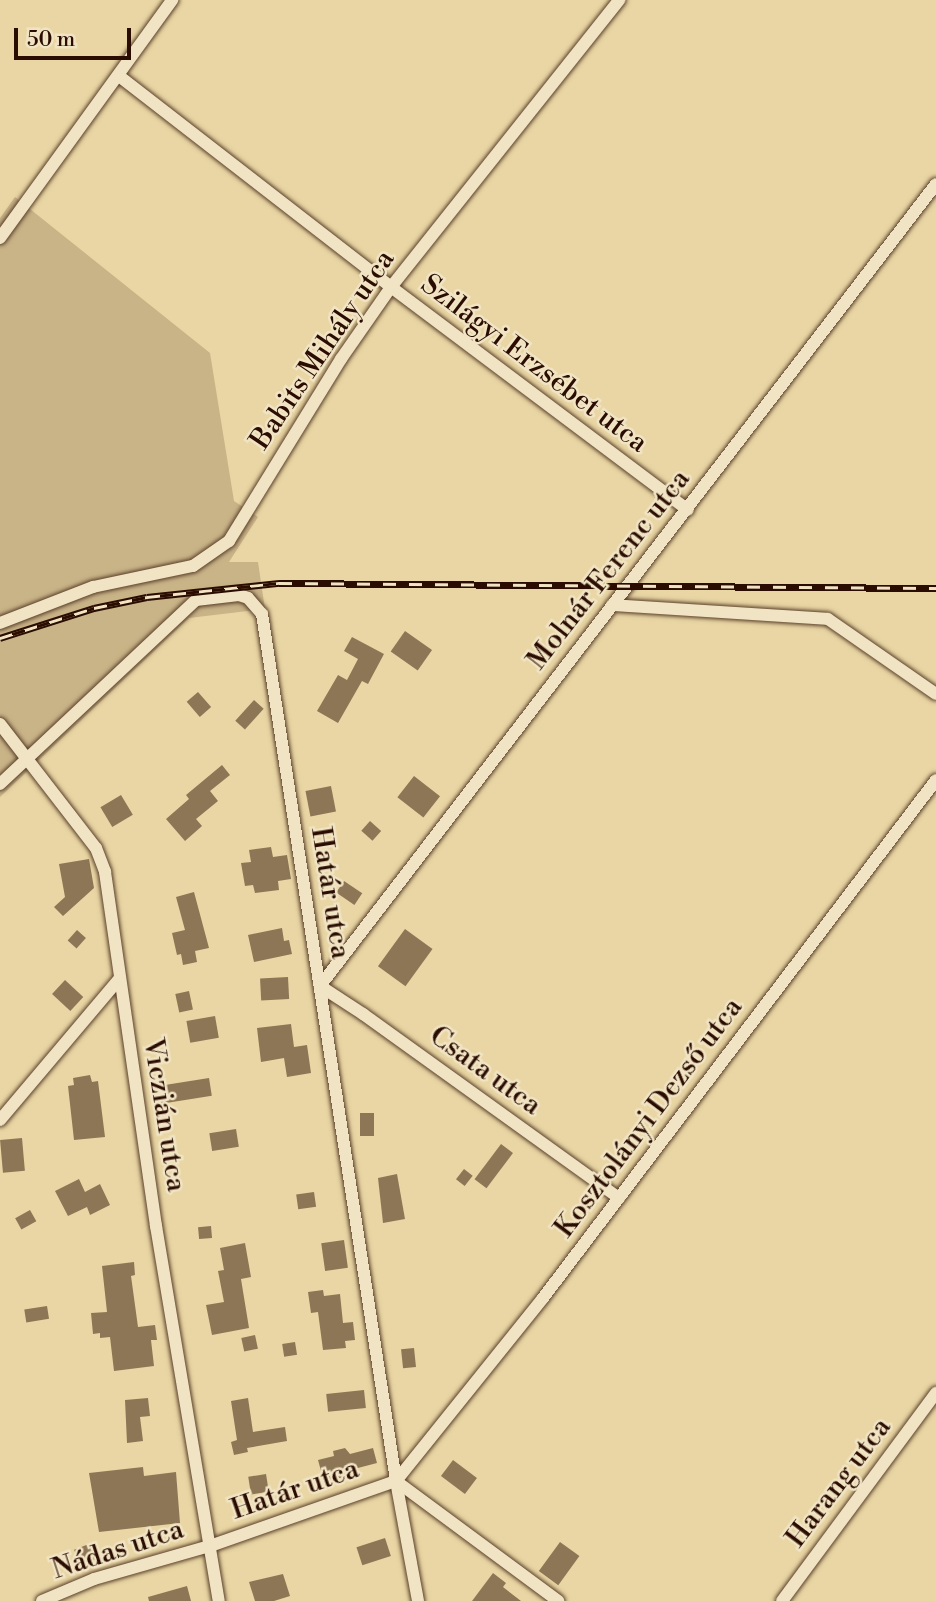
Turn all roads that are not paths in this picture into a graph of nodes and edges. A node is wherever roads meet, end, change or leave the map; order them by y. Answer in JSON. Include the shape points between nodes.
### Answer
{"nodes":[{"id":1,"x":172,"y":0,"type":"edge"},
{"id":2,"x":619,"y":0,"type":"edge"},
{"id":3,"x":119,"y":76,"type":"junction"},
{"id":4,"x":936,"y":184,"type":"edge"},
{"id":5,"x":0,"y":238,"type":"edge"},
{"id":6,"x":391,"y":287,"type":"junction"},
{"id":7,"x":688,"y":510,"type":"junction"},
{"id":8,"x":612,"y":605,"type":"junction"},
{"id":9,"x":0,"y":623,"type":"edge"},
{"id":10,"x":936,"y":694,"type":"edge"},
{"id":11,"x":0,"y":724,"type":"edge"},
{"id":12,"x":28,"y":757,"type":"junction"},
{"id":13,"x":936,"y":780,"type":"edge"},
{"id":14,"x":0,"y":784,"type":"edge"},
{"id":15,"x":119,"y":979,"type":"junction"},
{"id":16,"x":320,"y":986,"type":"junction"},
{"id":17,"x":0,"y":1120,"type":"edge"},
{"id":18,"x":619,"y":1198,"type":"junction"},
{"id":19,"x":936,"y":1393,"type":"edge"},
{"id":20,"x":396,"y":1481,"type":"junction"},
{"id":21,"x":210,"y":1546,"type":"junction"},
{"id":22,"x":43,"y":1601,"type":"edge"},
{"id":23,"x":219,"y":1601,"type":"edge"},
{"id":24,"x":418,"y":1601,"type":"edge"},
{"id":25,"x":558,"y":1601,"type":"edge"},
{"id":26,"x":782,"y":1601,"type":"edge"}],
"edges":[{"from":1,"to":3,"type":"street"},
{"from":2,"to":6,"type":"street","name":"Babits Mihály utca"},
{"from":3,"to":5,"type":"street"},
{"from":3,"to":6,"type":"street","name":"Szilágyi Erzsébet utca"},
{"from":4,"to":7,"type":"street","name":"Molnár Ferenc utca"},
{"from":6,"to":7,"type":"street","name":"Szilágyi Erzsébet utca"},
{"from":6,"to":9,"type":"street","name":"Babits Mihály utca","via":[[229,541],[193,566],[93,587]]},
{"from":7,"to":8,"type":"street","name":"Molnár Ferenc utca"},
{"from":8,"to":10,"type":"street","via":[[828,619]]},
{"from":8,"to":16,"type":"street","name":"Molnár Ferenc utca"},
{"from":11,"to":12,"type":"street","name":"Viczián utca"},
{"from":12,"to":14,"type":"street"},
{"from":12,"to":15,"type":"street","name":"Viczián utca","via":[[101,857]]},
{"from":12,"to":16,"type":"street","name":"Határ utca","via":[[196,600],[248,598],[262,614],[266,635]]},
{"from":13,"to":18,"type":"street","name":"Kosztolányi Dezső utca"},
{"from":15,"to":17,"type":"street"},
{"from":15,"to":21,"type":"street","name":"Viczián utca"},
{"from":16,"to":18,"type":"street","name":"Csata utca"},
{"from":16,"to":20,"type":"street","name":"Határ utca"},
{"from":18,"to":20,"type":"street","name":"Kosztolányi Dezső utca"},
{"from":19,"to":26,"type":"street","name":"Harang utca"},
{"from":20,"to":21,"type":"street","name":"Határ utca"},
{"from":20,"to":24,"type":"street","name":"Határ utca"},
{"from":20,"to":25,"type":"street"},
{"from":21,"to":22,"type":"street","name":"Nádas utca","via":[[94,1579]]},
{"from":21,"to":23,"type":"street","name":"Viczián utca"}]}
